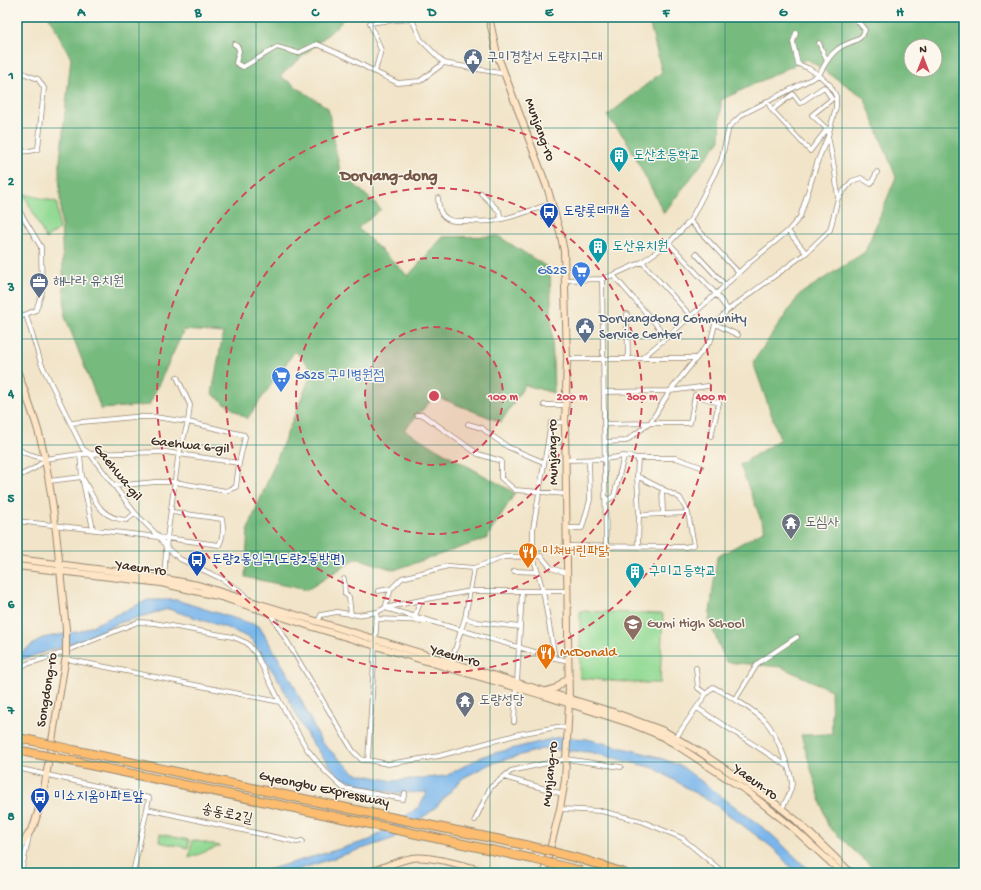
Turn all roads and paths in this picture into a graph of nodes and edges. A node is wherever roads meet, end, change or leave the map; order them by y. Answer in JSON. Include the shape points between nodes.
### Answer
{"nodes":[{"id":1,"x":20,"y":17,"type":"edge"},
{"id":2,"x":489,"y":17,"type":"edge"},
{"id":3,"x":854,"y":17,"type":"edge"},
{"id":4,"x":411,"y":18,"type":"edge"},
{"id":5,"x":384,"y":19,"type":"edge"},
{"id":6,"x":796,"y":33,"type":"dead end"},
{"id":7,"x":17,"y":35,"type":"edge"},
{"id":8,"x":819,"y":43,"type":"dead end"},
{"id":9,"x":234,"y":44,"type":"dead end"},
{"id":10,"x":827,"y":61,"type":"junction"},
{"id":11,"x":444,"y":63,"type":"junction"},
{"id":12,"x":17,"y":69,"type":"edge"},
{"id":13,"x":375,"y":72,"type":"junction"},
{"id":14,"x":505,"y":74,"type":"junction"},
{"id":15,"x":819,"y":75,"type":"junction"},
{"id":16,"x":768,"y":101,"type":"junction"},
{"id":17,"x":772,"y":110,"type":"junction"},
{"id":18,"x":827,"y":129,"type":"junction"},
{"id":19,"x":828,"y":136,"type":"junction"},
{"id":20,"x":17,"y":152,"type":"edge"},
{"id":21,"x":877,"y":172,"type":"dead end"},
{"id":22,"x":481,"y":194,"type":"dead end"},
{"id":23,"x":438,"y":198,"type":"dead end"},
{"id":24,"x":838,"y":198,"type":"junction"},
{"id":25,"x":552,"y":203,"type":"junction"},
{"id":26,"x":17,"y":207,"type":"edge"},
{"id":27,"x":502,"y":219,"type":"junction"},
{"id":28,"x":690,"y":221,"type":"junction"},
{"id":29,"x":788,"y":231,"type":"junction"},
{"id":30,"x":669,"y":243,"type":"junction"},
{"id":31,"x":806,"y":253,"type":"junction"},
{"id":32,"x":696,"y":254,"type":"dead end"},
{"id":33,"x":642,"y":262,"type":"junction"},
{"id":34,"x":738,"y":272,"type":"junction"},
{"id":35,"x":613,"y":275,"type":"junction"},
{"id":36,"x":602,"y":279,"type":"junction"},
{"id":37,"x":565,"y":280,"type":"junction"},
{"id":38,"x":725,"y":286,"type":"junction"},
{"id":39,"x":716,"y":294,"type":"junction"},
{"id":40,"x":728,"y":310,"type":"junction"},
{"id":41,"x":627,"y":314,"type":"dead end"},
{"id":42,"x":26,"y":315,"type":"junction"},
{"id":43,"x":690,"y":315,"type":"junction"},
{"id":44,"x":17,"y":318,"type":"edge"},
{"id":45,"x":715,"y":324,"type":"junction"},
{"id":46,"x":738,"y":335,"type":"dead end"},
{"id":47,"x":667,"y":336,"type":"junction"},
{"id":48,"x":603,"y":358,"type":"junction"},
{"id":49,"x":642,"y":358,"type":"junction"},
{"id":50,"x":696,"y":358,"type":"junction"},
{"id":51,"x":567,"y":359,"type":"junction"},
{"id":52,"x":628,"y":359,"type":"junction"},
{"id":53,"x":17,"y":370,"type":"edge"},
{"id":54,"x":177,"y":377,"type":"dead end"},
{"id":55,"x":708,"y":386,"type":"dead end"},
{"id":56,"x":698,"y":388,"type":"junction"},
{"id":57,"x":670,"y":391,"type":"junction"},
{"id":58,"x":604,"y":392,"type":"junction"},
{"id":59,"x":695,"y":395,"type":"junction"},
{"id":60,"x":566,"y":404,"type":"junction"},
{"id":61,"x":544,"y":405,"type":"dead end"},
{"id":62,"x":417,"y":414,"type":"dead end"},
{"id":63,"x":188,"y":422,"type":"junction"},
{"id":64,"x":565,"y":422,"type":"junction"},
{"id":65,"x":70,"y":423,"type":"junction"},
{"id":66,"x":650,"y":423,"type":"junction"},
{"id":67,"x":468,"y":424,"type":"dead end"},
{"id":68,"x":604,"y":424,"type":"junction"},
{"id":69,"x":711,"y":436,"type":"dead end"},
{"id":70,"x":604,"y":442,"type":"junction"},
{"id":71,"x":17,"y":448,"type":"edge"},
{"id":72,"x":80,"y":454,"type":"junction"},
{"id":73,"x":90,"y":454,"type":"junction"},
{"id":74,"x":179,"y":454,"type":"junction"},
{"id":75,"x":624,"y":456,"type":"junction"},
{"id":76,"x":638,"y":458,"type":"junction"},
{"id":77,"x":45,"y":459,"type":"junction"},
{"id":78,"x":605,"y":459,"type":"junction"},
{"id":79,"x":566,"y":460,"type":"junction"},
{"id":80,"x":589,"y":460,"type":"junction"},
{"id":81,"x":239,"y":462,"type":"junction"},
{"id":82,"x":543,"y":462,"type":"junction"},
{"id":83,"x":701,"y":467,"type":"dead end"},
{"id":84,"x":637,"y":476,"type":"junction"},
{"id":85,"x":17,"y":477,"type":"edge"},
{"id":86,"x":82,"y":477,"type":"junction"},
{"id":87,"x":49,"y":481,"type":"junction"},
{"id":88,"x":175,"y":482,"type":"junction"},
{"id":89,"x":114,"y":486,"type":"junction"},
{"id":90,"x":662,"y":488,"type":"junction"},
{"id":91,"x":540,"y":493,"type":"junction"},
{"id":92,"x":566,"y":494,"type":"junction"},
{"id":93,"x":606,"y":501,"type":"junction"},
{"id":94,"x":172,"y":512,"type":"junction"},
{"id":95,"x":688,"y":513,"type":"junction"},
{"id":96,"x":135,"y":514,"type":"junction"},
{"id":97,"x":662,"y":514,"type":"junction"},
{"id":98,"x":639,"y":515,"type":"junction"},
{"id":99,"x":17,"y":521,"type":"edge"},
{"id":100,"x":55,"y":525,"type":"junction"},
{"id":101,"x":567,"y":528,"type":"junction"},
{"id":102,"x":93,"y":529,"type":"junction"},
{"id":103,"x":159,"y":537,"type":"junction"},
{"id":104,"x":167,"y":538,"type":"junction"},
{"id":105,"x":638,"y":545,"type":"junction"},
{"id":106,"x":567,"y":546,"type":"junction"},
{"id":107,"x":606,"y":546,"type":"junction"},
{"id":108,"x":166,"y":547,"type":"junction"},
{"id":109,"x":533,"y":556,"type":"junction"},
{"id":110,"x":17,"y":558,"type":"edge"},
{"id":111,"x":59,"y":564,"type":"junction"},
{"id":112,"x":17,"y":566,"type":"edge"},
{"id":113,"x":474,"y":568,"type":"junction"},
{"id":114,"x":514,"y":571,"type":"dead end"},
{"id":115,"x":60,"y":572,"type":"junction"},
{"id":116,"x":538,"y":572,"type":"junction"},
{"id":117,"x":567,"y":573,"type":"junction"},
{"id":118,"x":164,"y":579,"type":"junction"},
{"id":119,"x":344,"y":579,"type":"dead end"},
{"id":120,"x":391,"y":589,"type":"junction"},
{"id":121,"x":471,"y":590,"type":"junction"},
{"id":122,"x":567,"y":590,"type":"junction"},
{"id":123,"x":378,"y":591,"type":"dead end"},
{"id":124,"x":522,"y":591,"type":"junction"},
{"id":125,"x":543,"y":591,"type":"junction"},
{"id":126,"x":248,"y":599,"type":"junction"},
{"id":127,"x":420,"y":600,"type":"junction"},
{"id":128,"x":385,"y":608,"type":"junction"},
{"id":129,"x":377,"y":612,"type":"junction"},
{"id":130,"x":270,"y":613,"type":"junction"},
{"id":131,"x":351,"y":615,"type":"junction"},
{"id":132,"x":415,"y":616,"type":"junction"},
{"id":133,"x":465,"y":618,"type":"junction"},
{"id":134,"x":377,"y":619,"type":"junction"},
{"id":135,"x":430,"y":621,"type":"junction"},
{"id":136,"x":318,"y":622,"type":"junction"},
{"id":137,"x":520,"y":627,"type":"junction"},
{"id":138,"x":461,"y":630,"type":"junction"},
{"id":139,"x":797,"y":637,"type":"dead end"},
{"id":140,"x":375,"y":643,"type":"junction"},
{"id":141,"x":519,"y":648,"type":"junction"},
{"id":142,"x":66,"y":657,"type":"junction"},
{"id":143,"x":554,"y":658,"type":"junction"},
{"id":144,"x":569,"y":661,"type":"junction"},
{"id":145,"x":452,"y":663,"type":"junction"},
{"id":146,"x":17,"y":667,"type":"edge"},
{"id":147,"x":696,"y":668,"type":"dead end"},
{"id":148,"x":569,"y":677,"type":"junction"},
{"id":149,"x":516,"y":685,"type":"junction"},
{"id":150,"x":546,"y":692,"type":"junction"},
{"id":151,"x":706,"y":694,"type":"junction"},
{"id":152,"x":735,"y":700,"type":"junction"},
{"id":153,"x":569,"y":701,"type":"junction"},
{"id":154,"x":280,"y":702,"type":"junction"},
{"id":155,"x":697,"y":708,"type":"junction"},
{"id":156,"x":514,"y":722,"type":"dead end"},
{"id":157,"x":568,"y":728,"type":"junction"},
{"id":158,"x":17,"y":738,"type":"edge"},
{"id":159,"x":675,"y":740,"type":"junction"},
{"id":160,"x":17,"y":750,"type":"edge"},
{"id":161,"x":566,"y":759,"type":"junction"},
{"id":162,"x":368,"y":760,"type":"junction"},
{"id":163,"x":787,"y":766,"type":"junction"},
{"id":164,"x":621,"y":767,"type":"dead end"},
{"id":165,"x":17,"y":768,"type":"edge"},
{"id":166,"x":47,"y":774,"type":"junction"},
{"id":167,"x":504,"y":777,"type":"junction"},
{"id":168,"x":405,"y":793,"type":"dead end"},
{"id":169,"x":563,"y":794,"type":"junction"},
{"id":170,"x":147,"y":809,"type":"junction"},
{"id":171,"x":560,"y":809,"type":"junction"},
{"id":172,"x":782,"y":809,"type":"junction"},
{"id":173,"x":475,"y":820,"type":"dead end"},
{"id":174,"x":30,"y":832,"type":"junction"},
{"id":175,"x":302,"y":841,"type":"dead end"},
{"id":176,"x":17,"y":853,"type":"edge"},
{"id":177,"x":470,"y":870,"type":"edge"},
{"id":178,"x":584,"y":872,"type":"edge"},
{"id":179,"x":21,"y":873,"type":"edge"},
{"id":180,"x":133,"y":873,"type":"edge"},
{"id":181,"x":367,"y":873,"type":"edge"},
{"id":182,"x":489,"y":873,"type":"edge"},
{"id":183,"x":544,"y":873,"type":"edge"},
{"id":184,"x":624,"y":873,"type":"edge"},
{"id":185,"x":724,"y":873,"type":"edge"},
{"id":186,"x":842,"y":873,"type":"edge"},
{"id":187,"x":851,"y":873,"type":"edge"}],
"edges":[{"from":1,"to":7,"type":"street"},
{"from":2,"to":14,"type":"street","name":"Munjang-ro","via":[[497,54]]},
{"from":3,"to":10,"type":"street","via":[[865,30],[864,34],[859,40],[836,49]]},
{"from":4,"to":5,"type":"street"},
{"from":4,"to":11,"type":"street","via":[[421,40]]},
{"from":5,"to":13,"type":"street","via":[[370,23],[381,50]]},
{"from":6,"to":15,"type":"street","via":[[794,42],[798,64]]},
{"from":8,"to":10,"type":"street"},
{"from":9,"to":13,"type":"street","via":[[239,51],[236,63],[243,67],[277,47],[298,53],[317,44]]},
{"from":10,"to":15,"type":"street"},
{"from":11,"to":13,"type":"street","via":[[420,81],[398,83]]},
{"from":11,"to":14,"type":"street"},
{"from":12,"to":20,"type":"street","via":[[38,79],[44,88],[38,149]]},
{"from":14,"to":25,"type":"street","name":"Munjang-ro"},
{"from":15,"to":16,"type":"street"},
{"from":15,"to":19,"type":"street","via":[[830,85],[836,96],[836,107]]},
{"from":16,"to":17,"type":"street"},
{"from":16,"to":28,"type":"street","via":[[743,114],[729,127],[721,161]]},
{"from":17,"to":18,"type":"street","via":[[810,151]]},
{"from":17,"to":18,"type":"street","via":[[793,94],[800,103],[824,87],[832,99],[812,115]]},
{"from":18,"to":19,"type":"street"},
{"from":19,"to":24,"type":"street"},
{"from":19,"to":29,"type":"street","via":[[800,216]]},
{"from":21,"to":24,"type":"street","via":[[871,184],[861,178],[852,181]]},
{"from":22,"to":27,"type":"street","via":[[499,211]]},
{"from":23,"to":27,"type":"street","via":[[441,213],[447,220]]},
{"from":24,"to":31,"type":"street","via":[[830,230]]},
{"from":25,"to":27,"type":"street"},
{"from":25,"to":37,"type":"street","name":"Munjang-ro","via":[[564,251]]},
{"from":26,"to":42,"type":"street","via":[[41,247],[42,292],[36,310]]},
{"from":28,"to":30,"type":"street"},
{"from":28,"to":34,"type":"street"},
{"from":29,"to":31,"type":"street"},
{"from":29,"to":34,"type":"street"},
{"from":30,"to":33,"type":"street"},
{"from":30,"to":39,"type":"street"},
{"from":31,"to":40,"type":"street"},
{"from":32,"to":38,"type":"street"},
{"from":33,"to":35,"type":"street"},
{"from":33,"to":43,"type":"street"},
{"from":34,"to":38,"type":"street"},
{"from":35,"to":36,"type":"street"},
{"from":35,"to":47,"type":"street"},
{"from":36,"to":37,"type":"street"},
{"from":36,"to":48,"type":"street"},
{"from":37,"to":51,"type":"street","name":"Munjang-ro"},
{"from":38,"to":39,"type":"street"},
{"from":39,"to":40,"type":"street"},
{"from":39,"to":43,"type":"street"},
{"from":40,"to":45,"type":"street"},
{"from":41,"to":52,"type":"street"},
{"from":42,"to":44,"type":"street"},
{"from":42,"to":65,"type":"street","name":"Gaehwa-gil","via":[[41,363]]},
{"from":43,"to":47,"type":"street"},
{"from":45,"to":46,"type":"street"},
{"from":45,"to":50,"type":"street","via":[[711,340]]},
{"from":47,"to":49,"type":"street"},
{"from":48,"to":51,"type":"street"},
{"from":48,"to":52,"type":"street"},
{"from":48,"to":58,"type":"street"},
{"from":49,"to":50,"type":"street"},
{"from":49,"to":52,"type":"street"},
{"from":50,"to":57,"type":"street"},
{"from":51,"to":60,"type":"street","name":"Munjang-ro"},
{"from":53,"to":77,"type":"street","name":"Songdong-ro","via":[[38,430]]},
{"from":54,"to":63,"type":"street","name":"Yaeun-ro","via":[[190,405]]},
{"from":55,"to":56,"type":"street"},
{"from":56,"to":57,"type":"street"},
{"from":56,"to":59,"type":"street"},
{"from":57,"to":58,"type":"street"},
{"from":57,"to":66,"type":"street"},
{"from":58,"to":68,"type":"street"},
{"from":59,"to":66,"type":"street","via":[[690,423]]},
{"from":59,"to":69,"type":"street","via":[[719,404]]},
{"from":60,"to":61,"type":"street"},
{"from":60,"to":64,"type":"street","name":"Munjang-ro"},
{"from":62,"to":91,"type":"street","via":[[423,414],[478,454],[501,461],[501,478],[515,490]]},
{"from":63,"to":65,"type":"street","via":[[134,417]]},
{"from":63,"to":74,"type":"street","name":"Yaeun-ro"},
{"from":63,"to":81,"type":"street","name":"Gaehwa 6-gil","via":[[244,436]]},
{"from":64,"to":79,"type":"street","name":"Munjang-ro"},
{"from":64,"to":82,"type":"street","via":[[551,423]]},
{"from":65,"to":73,"type":"street","name":"Gaehwa-gil","via":[[83,449]]},
{"from":66,"to":68,"type":"street"},
{"from":66,"to":70,"type":"street","via":[[626,441]]},
{"from":67,"to":82,"type":"street","via":[[482,428],[508,447]]},
{"from":68,"to":70,"type":"street"},
{"from":70,"to":78,"type":"street"},
{"from":71,"to":77,"type":"street"},
{"from":72,"to":73,"type":"street"},
{"from":72,"to":77,"type":"street"},
{"from":72,"to":86,"type":"street"},
{"from":73,"to":74,"type":"street","name":"Gaehwa 6-gil"},
{"from":73,"to":89,"type":"street","name":"Gaehwa-gil"},
{"from":74,"to":81,"type":"street","name":"Gaehwa 6-gil"},
{"from":74,"to":88,"type":"street","name":"Yaeun-ro"},
{"from":75,"to":76,"type":"street"},
{"from":75,"to":78,"type":"street"},
{"from":75,"to":93,"type":"street","via":[[614,496]]},
{"from":76,"to":83,"type":"street","via":[[676,458]]},
{"from":76,"to":84,"type":"street"},
{"from":77,"to":85,"type":"street","via":[[35,468]]},
{"from":77,"to":87,"type":"street","name":"Songdong-ro"},
{"from":78,"to":80,"type":"street"},
{"from":78,"to":93,"type":"street"},
{"from":79,"to":80,"type":"street"},
{"from":79,"to":92,"type":"street","name":"Munjang-ro"},
{"from":80,"to":101,"type":"street","via":[[590,500],[582,528]]},
{"from":81,"to":88,"type":"street","via":[[236,487],[226,491]]},
{"from":82,"to":91,"type":"street"},
{"from":84,"to":90,"type":"street"},
{"from":84,"to":98,"type":"street"},
{"from":86,"to":87,"type":"street"},
{"from":86,"to":96,"type":"street","via":[[106,515],[127,520]]},
{"from":86,"to":102,"type":"street"},
{"from":87,"to":100,"type":"street","name":"Songdong-ro"},
{"from":88,"to":89,"type":"street"},
{"from":88,"to":94,"type":"street","name":"Yaeun-ro"},
{"from":89,"to":96,"type":"street","name":"Gaehwa-gil"},
{"from":90,"to":95,"type":"street","via":[[680,498]]},
{"from":90,"to":97,"type":"street"},
{"from":91,"to":92,"type":"street"},
{"from":91,"to":109,"type":"street","via":[[533,528]]},
{"from":92,"to":101,"type":"street","name":"Munjang-ro"},
{"from":93,"to":107,"type":"street"},
{"from":94,"to":104,"type":"street","name":"Yaeun-ro"},
{"from":94,"to":104,"type":"street","via":[[222,519],[222,538],[219,545]]},
{"from":95,"to":97,"type":"street"},
{"from":95,"to":105,"type":"street","via":[[694,545]]},
{"from":96,"to":103,"type":"street","name":"Gaehwa-gil"},
{"from":97,"to":98,"type":"street"},
{"from":98,"to":105,"type":"street"},
{"from":99,"to":100,"type":"street"},
{"from":100,"to":102,"type":"street"},
{"from":100,"to":111,"type":"street","name":"Songdong-ro"},
{"from":101,"to":106,"type":"street","name":"Munjang-ro"},
{"from":102,"to":103,"type":"street"},
{"from":103,"to":104,"type":"street"},
{"from":103,"to":108,"type":"street","name":"Gaehwa-gil"},
{"from":104,"to":108,"type":"street","name":"Yaeun-ro"},
{"from":105,"to":107,"type":"street"},
{"from":106,"to":107,"type":"street"},
{"from":106,"to":117,"type":"street","name":"Munjang-ro"},
{"from":108,"to":118,"type":"street","name":"Yaeun-ro"},
{"from":108,"to":126,"type":"street","name":"Gaehwa-gil","via":[[180,560],[222,579],[240,590]]},
{"from":109,"to":113,"type":"street","via":[[504,558]]},
{"from":109,"to":116,"type":"street"},
{"from":109,"to":117,"type":"street","via":[[541,556],[551,568]]},
{"from":110,"to":111,"type":"street","name":"Yaeun-ro"},
{"from":111,"to":115,"type":"street","name":"Songdong-ro"},
{"from":111,"to":118,"type":"street","name":"Yaeun-ro"},
{"from":112,"to":115,"type":"street","name":"Yaeun-ro"},
{"from":113,"to":120,"type":"street","via":[[448,566],[402,578]]},
{"from":113,"to":121,"type":"street"},
{"from":114,"to":116,"type":"street"},
{"from":115,"to":130,"type":"street","name":"Yaeun-ro","via":[[197,590]]},
{"from":115,"to":142,"type":"street","name":"Songdong-ro","bridge":true},
{"from":116,"to":125,"type":"street"},
{"from":117,"to":122,"type":"street","name":"Munjang-ro"},
{"from":118,"to":126,"type":"street","name":"Yaeun-ro","via":[[198,585]]},
{"from":119,"to":131,"type":"street"},
{"from":120,"to":123,"type":"street"},
{"from":120,"to":128,"type":"street"},
{"from":121,"to":124,"type":"street"},
{"from":121,"to":127,"type":"street"},
{"from":121,"to":133,"type":"street"},
{"from":122,"to":125,"type":"street"},
{"from":122,"to":144,"type":"street","name":"Munjang-ro"},
{"from":124,"to":125,"type":"street"},
{"from":124,"to":137,"type":"street"},
{"from":125,"to":143,"type":"street"},
{"from":126,"to":136,"type":"street","name":"Yaeun-ro"},
{"from":127,"to":128,"type":"street"},
{"from":127,"to":132,"type":"street"},
{"from":128,"to":129,"type":"street"},
{"from":128,"to":132,"type":"street"},
{"from":129,"to":131,"type":"street"},
{"from":129,"to":134,"type":"street"},
{"from":130,"to":140,"type":"street","name":"Yaeun-ro"},
{"from":130,"to":162,"type":"street","via":[[353,751],[362,760]]},
{"from":131,"to":136,"type":"street","via":[[337,612],[321,615]]},
{"from":132,"to":135,"type":"street"},
{"from":133,"to":137,"type":"street","via":[[477,622]]},
{"from":133,"to":138,"type":"street"},
{"from":134,"to":135,"type":"street"},
{"from":134,"to":140,"type":"street"},
{"from":135,"to":138,"type":"street"},
{"from":136,"to":140,"type":"street","name":"Yaeun-ro"},
{"from":137,"to":141,"type":"street"},
{"from":138,"to":141,"type":"street"},
{"from":138,"to":145,"type":"street"},
{"from":139,"to":152,"type":"street","via":[[758,663]]},
{"from":140,"to":145,"type":"street","name":"Yaeun-ro"},
{"from":140,"to":149,"type":"street","name":"Yaeun-ro"},
{"from":140,"to":162,"type":"street"},
{"from":141,"to":143,"type":"street"},
{"from":141,"to":149,"type":"street"},
{"from":142,"to":154,"type":"street"},
{"from":142,"to":166,"type":"street","name":"Songdong-ro"},
{"from":143,"to":144,"type":"street"},
{"from":144,"to":148,"type":"street","name":"Munjang-ro"},
{"from":145,"to":149,"type":"street","name":"Yaeun-ro"},
{"from":146,"to":154,"type":"street","via":[[91,642],[138,622],[154,623],[233,637],[247,643],[256,654]]},
{"from":147,"to":151,"type":"street","via":[[698,688]]},
{"from":148,"to":150,"type":"street","via":[[556,688]]},
{"from":148,"to":153,"type":"street","name":"Munjang-ro"},
{"from":149,"to":150,"type":"street","name":"Yaeun-ro"},
{"from":149,"to":153,"type":"street","name":"Yaeun-ro"},
{"from":149,"to":156,"type":"street"},
{"from":150,"to":153,"type":"street","name":"Yaeun-ro"},
{"from":151,"to":152,"type":"street","via":[[713,687]]},
{"from":151,"to":155,"type":"street"},
{"from":152,"to":163,"type":"street","via":[[766,721],[773,731]]},
{"from":153,"to":157,"type":"street","name":"Munjang-ro"},
{"from":153,"to":159,"type":"street","name":"Yaeun-ro"},
{"from":154,"to":168,"type":"street","via":[[307,749],[342,788],[403,799]]},
{"from":155,"to":159,"type":"street"},
{"from":155,"to":163,"type":"street"},
{"from":157,"to":161,"type":"street","name":"Munjang-ro"},
{"from":157,"to":162,"type":"street","via":[[557,727],[519,734],[439,756],[388,764]]},
{"from":158,"to":184,"type":"highway","name":"Gyeongbu Expressway","bridge":true,"via":[[530,846]]},
{"from":159,"to":172,"type":"street","name":"Yaeun-ro"},
{"from":159,"to":186,"type":"street","name":"Yaeun-ro","via":[[792,826]]},
{"from":160,"to":178,"type":"highway","name":"Gyeongbu Expressway","bridge":true,"via":[[534,859]]},
{"from":161,"to":164,"type":"street"},
{"from":161,"to":167,"type":"street","via":[[511,771]]},
{"from":161,"to":169,"type":"street","name":"Munjang-ro"},
{"from":163,"to":172,"type":"street","via":[[792,784]]},
{"from":165,"to":166,"type":"street"},
{"from":166,"to":170,"type":"street","via":[[149,798]]},
{"from":166,"to":174,"type":"street","name":"Songdong-ro","via":[[39,810]]},
{"from":167,"to":169,"type":"street"},
{"from":167,"to":173,"type":"street","via":[[490,788]]},
{"from":169,"to":171,"type":"street","name":"Munjang-ro"},
{"from":170,"to":175,"type":"street","name":"송동로2길"},
{"from":170,"to":180,"type":"street"},
{"from":171,"to":183,"type":"street","name":"Munjang-ro"},
{"from":171,"to":185,"type":"street","via":[[601,811],[641,821],[682,838]]},
{"from":172,"to":187,"type":"street","name":"Yaeun-ro"},
{"from":174,"to":176,"type":"street","name":"Songdong-ro"},
{"from":174,"to":179,"type":"street"},
{"from":177,"to":181,"type":"street","via":[[426,858],[413,858]]},
{"from":177,"to":182,"type":"street"}]}
